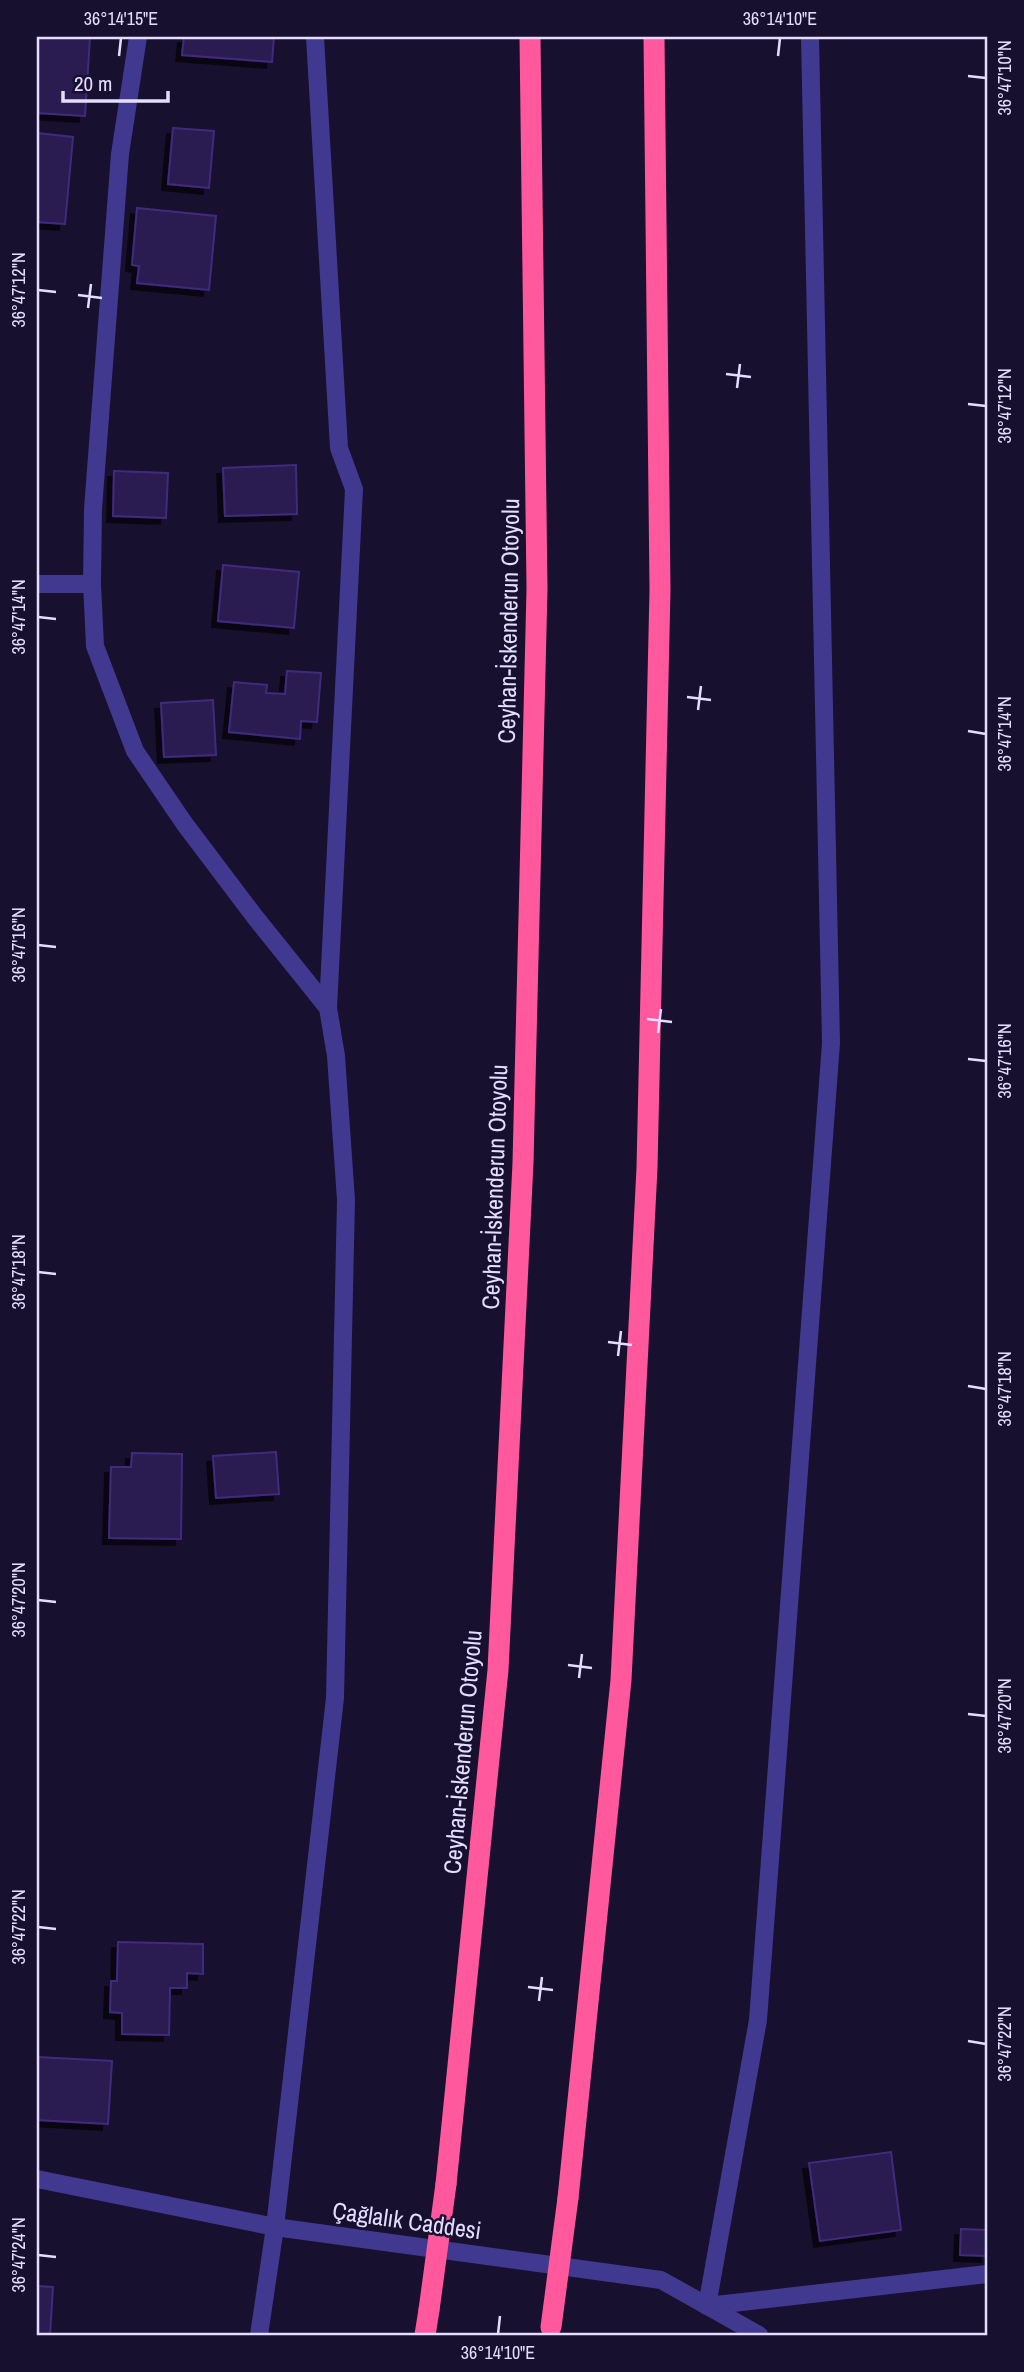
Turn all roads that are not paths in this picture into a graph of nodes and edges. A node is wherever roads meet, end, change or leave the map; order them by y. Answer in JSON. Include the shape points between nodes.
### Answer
{"nodes":[{"id":1,"x":138,"y":37,"type":"edge"},
{"id":2,"x":315,"y":37,"type":"edge"},
{"id":3,"x":530,"y":37,"type":"edge"},
{"id":4,"x":654,"y":37,"type":"edge"},
{"id":5,"x":810,"y":37,"type":"edge"},
{"id":6,"x":92,"y":583,"type":"junction"},
{"id":7,"x":37,"y":584,"type":"edge"},
{"id":8,"x":328,"y":1008,"type":"junction"},
{"id":9,"x":37,"y":2179,"type":"edge"},
{"id":10,"x":275,"y":2227,"type":"junction"},
{"id":11,"x":987,"y":2274,"type":"edge"},
{"id":12,"x":707,"y":2306,"type":"junction"},
{"id":13,"x":727,"y":2326,"type":"edge"},
{"id":14,"x":550,"y":2331,"type":"edge"},
{"id":15,"x":259,"y":2335,"type":"edge"},
{"id":16,"x":425,"y":2335,"type":"edge"},
{"id":17,"x":759,"y":2335,"type":"edge"}],
"edges":[{"from":1,"to":6,"type":"street","via":[[120,154],[93,509]]},
{"from":2,"to":8,"type":"street","via":[[339,448],[354,489]]},
{"from":3,"to":16,"type":"highway","name":"Ceyhan-İskenderun Otoyolu","bridge":true,"via":[[537,589],[523,1163],[498,1670],[446,2184]]},
{"from":4,"to":14,"type":"highway","bridge":true,"via":[[660,590],[647,1168],[621,1680]]},
{"from":5,"to":12,"type":"street","via":[[831,1043],[758,2020]]},
{"from":6,"to":7,"type":"street"},
{"from":6,"to":8,"type":"street","via":[[95,646],[135,751],[254,917]]},
{"from":8,"to":10,"type":"street","via":[[346,1200],[335,1698]]},
{"from":9,"to":10,"type":"street","name":"Çağlalık Caddesi"},
{"from":10,"to":12,"type":"street","name":"Çağlalık Caddesi","via":[[661,2280]]},
{"from":10,"to":15,"type":"street"},
{"from":11,"to":12,"type":"street"},
{"from":12,"to":13,"type":"street","name":"Çağlalık Caddesi"},
{"from":13,"to":17,"type":"street","name":"Çağlalık Caddesi"}]}
